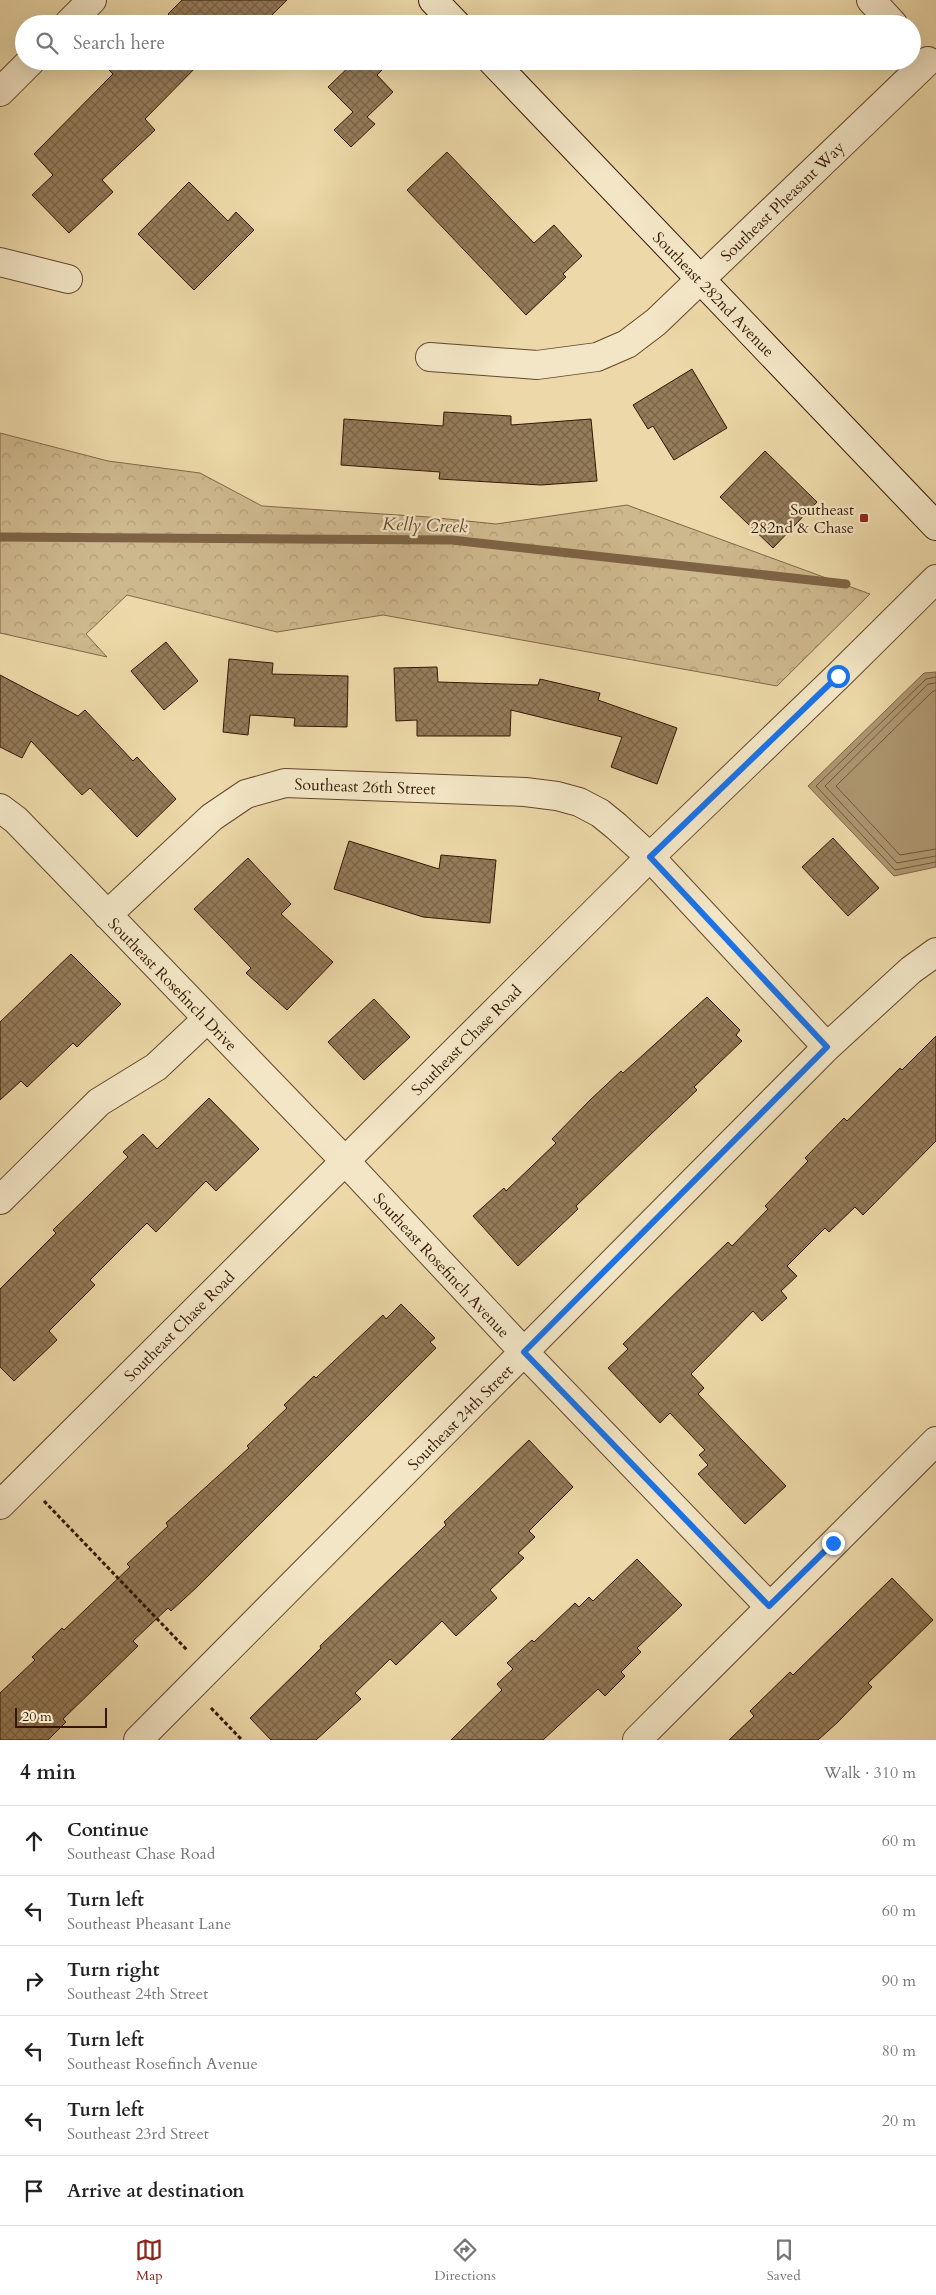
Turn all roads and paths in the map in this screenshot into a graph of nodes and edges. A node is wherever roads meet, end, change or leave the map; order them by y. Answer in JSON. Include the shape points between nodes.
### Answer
{"nodes":[{"id":1,"x":92,"y":0,"type":"edge"},
{"id":2,"x":433,"y":0,"type":"edge"},
{"id":3,"x":871,"y":0,"type":"edge"},
{"id":4,"x":77,"y":15,"type":"edge"},
{"id":5,"x":447,"y":15,"type":"edge"},
{"id":6,"x":885,"y":15,"type":"edge"},
{"id":7,"x":22,"y":70,"type":"edge"},
{"id":8,"x":501,"y":70,"type":"edge"},
{"id":9,"x":913,"y":70,"type":"edge"},
{"id":10,"x":0,"y":92,"type":"edge"},
{"id":11,"x":0,"y":262,"type":"edge"},
{"id":12,"x":68,"y":279,"type":"dead end"},
{"id":13,"x":701,"y":280,"type":"junction"},
{"id":14,"x":430,"y":357,"type":"dead end"},
{"id":15,"x":936,"y":526,"type":"edge"},
{"id":16,"x":936,"y":579,"type":"edge"},
{"id":17,"x":0,"y":808,"type":"edge"},
{"id":18,"x":650,"y":857,"type":"junction"},
{"id":19,"x":107,"y":915,"type":"junction"},
{"id":20,"x":936,"y":952,"type":"edge"},
{"id":21,"x":208,"y":1019,"type":"junction"},
{"id":22,"x":827,"y":1047,"type":"junction"},
{"id":23,"x":345,"y":1161,"type":"junction"},
{"id":24,"x":0,"y":1200,"type":"edge"},
{"id":25,"x":524,"y":1352,"type":"junction"},
{"id":26,"x":933,"y":1449,"type":"edge"},
{"id":27,"x":25,"y":1480,"type":"junction"},
{"id":28,"x":0,"y":1505,"type":"edge"},
{"id":29,"x":769,"y":1606,"type":"junction"},
{"id":30,"x":199,"y":1679,"type":"junction"},
{"id":31,"x":138,"y":1740,"type":"edge"},
{"id":32,"x":242,"y":1740,"type":"edge"},
{"id":33,"x":637,"y":1740,"type":"edge"}],
"edges":[{"from":1,"to":4,"type":"street"},
{"from":2,"to":5,"type":"street"},
{"from":3,"to":6,"type":"street"},
{"from":7,"to":10,"type":"street"},
{"from":8,"to":13,"type":"street","name":"Southeast 282nd Avenue"},
{"from":9,"to":13,"type":"street","name":"Southeast Pheasant Way"},
{"from":11,"to":12,"type":"street"},
{"from":13,"to":14,"type":"street","name":"Southeast Pheasant Way","via":[[642,333],[627,344],[597,357],[537,365]]},
{"from":13,"to":15,"type":"street","name":"Southeast 282nd Avenue"},
{"from":16,"to":18,"type":"street","name":"Southeast Chase Road"},
{"from":17,"to":19,"type":"street","name":"Southeast Rosefinch Drive","via":[[16,820]]},
{"from":18,"to":19,"type":"street","name":"Southeast 26th Street","via":[[600,813],[579,802],[557,796],[285,783],[246,794],[212,817]]},
{"from":18,"to":22,"type":"street","name":"Southeast 26th Street"},
{"from":18,"to":23,"type":"street","name":"Southeast Chase Road"},
{"from":19,"to":21,"type":"street","name":"Southeast Rosefinch Drive"},
{"from":20,"to":22,"type":"street","name":"Southeast 24th Street","via":[[911,970]]},
{"from":21,"to":23,"type":"street","name":"Southeast Rosefinch Drive"},
{"from":21,"to":24,"type":"street","via":[[156,1067],[99,1102]]},
{"from":22,"to":25,"type":"street","name":"Southeast 24th Street"},
{"from":23,"to":25,"type":"street","name":"Southeast Rosefinch Avenue"},
{"from":23,"to":27,"type":"street","name":"Southeast Chase Road"},
{"from":25,"to":29,"type":"street","name":"Southeast Rosefinch Avenue"},
{"from":25,"to":30,"type":"street","name":"Southeast 24th Street"},
{"from":26,"to":29,"type":"street"},
{"from":27,"to":28,"type":"street","name":"Southeast Chase Road"},
{"from":27,"to":30,"type":"path"},
{"from":29,"to":33,"type":"street"},
{"from":30,"to":31,"type":"street","name":"Southeast 24th Street"},
{"from":30,"to":32,"type":"path"}]}
